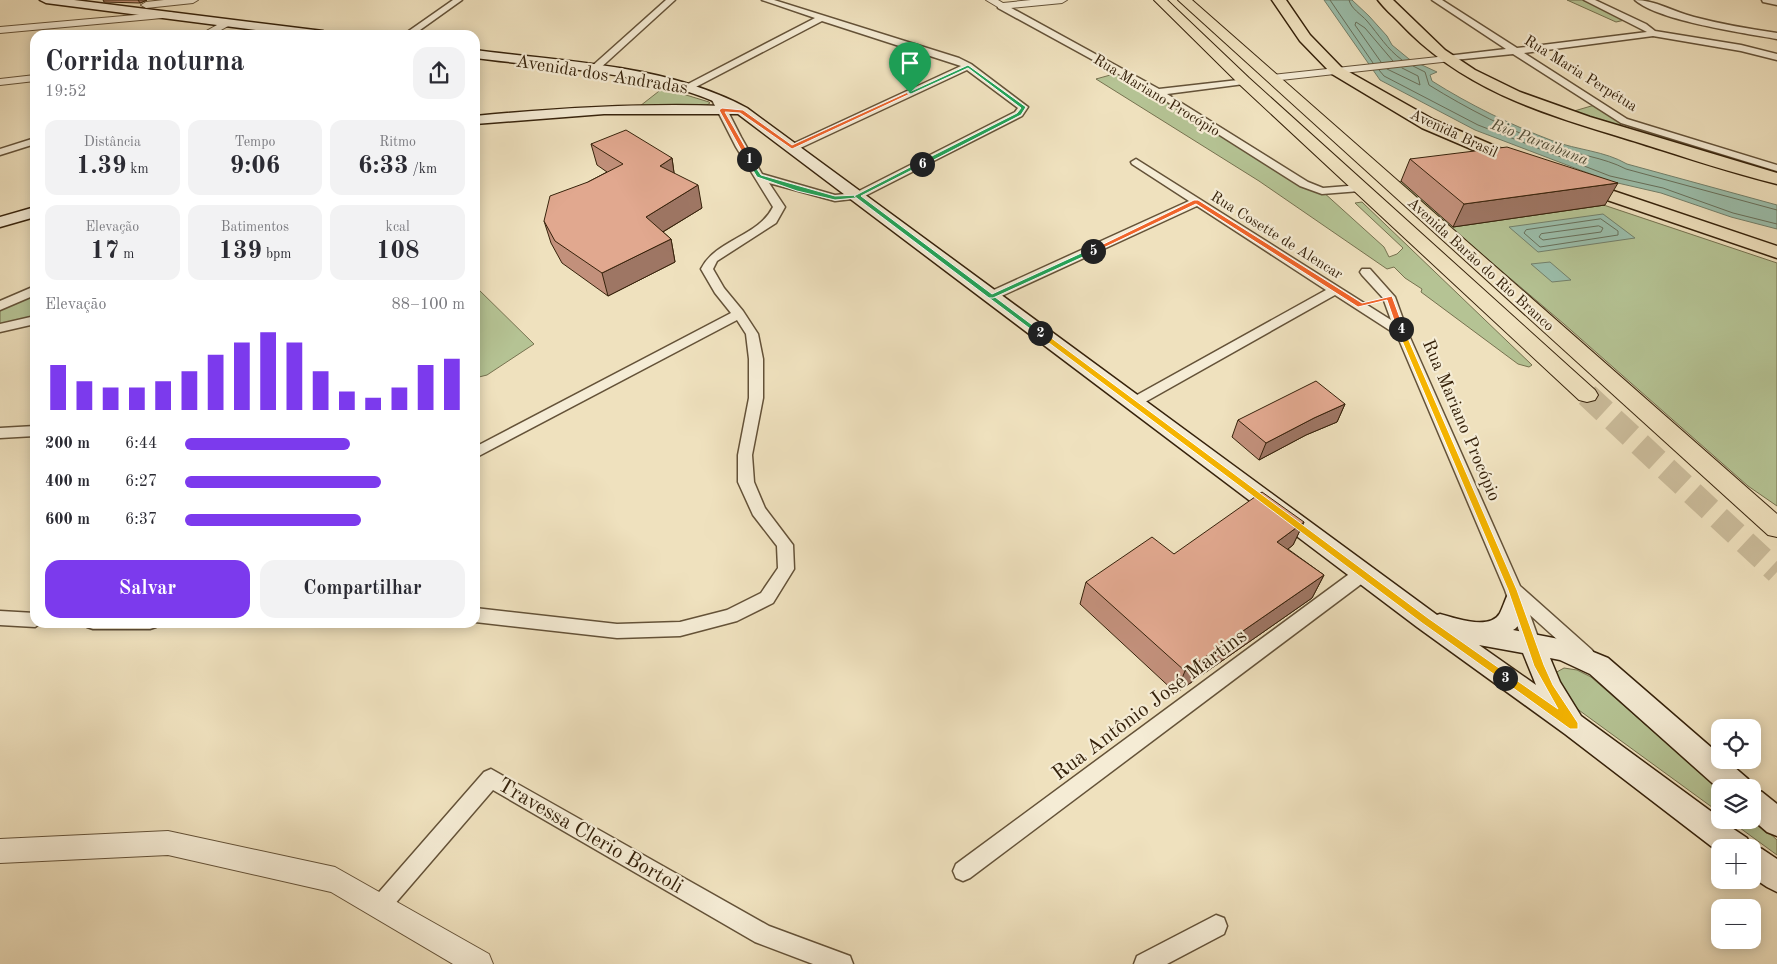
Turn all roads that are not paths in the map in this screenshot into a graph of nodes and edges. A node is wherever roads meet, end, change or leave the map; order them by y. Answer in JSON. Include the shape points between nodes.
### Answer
{"nodes":[{"id":1,"x":46,"y":0,"type":"edge"},
{"id":2,"x":193,"y":0,"type":"edge"},
{"id":3,"x":458,"y":0,"type":"edge"},
{"id":4,"x":671,"y":0,"type":"edge"},
{"id":5,"x":766,"y":0,"type":"edge"},
{"id":6,"x":991,"y":0,"type":"edge"},
{"id":7,"x":1062,"y":0,"type":"edge"},
{"id":8,"x":1160,"y":0,"type":"edge"},
{"id":9,"x":1184,"y":0,"type":"edge"},
{"id":10,"x":1279,"y":0,"type":"edge"},
{"id":11,"x":1385,"y":0,"type":"edge"},
{"id":12,"x":1436,"y":0,"type":"edge"},
{"id":13,"x":1588,"y":0,"type":"edge"},
{"id":14,"x":1639,"y":0,"type":"edge"},
{"id":15,"x":1766,"y":0,"type":"edge"},
{"id":16,"x":1777,"y":3,"type":"edge"},
{"id":17,"x":1001,"y":6,"type":"junction"},
{"id":18,"x":100,"y":7,"type":"junction"},
{"id":19,"x":135,"y":15,"type":"junction"},
{"id":20,"x":166,"y":15,"type":"junction"},
{"id":21,"x":821,"y":18,"type":"junction"},
{"id":22,"x":226,"y":23,"type":"junction"},
{"id":23,"x":0,"y":30,"type":"edge"},
{"id":24,"x":213,"y":30,"type":"edge"},
{"id":25,"x":283,"y":30,"type":"edge"},
{"id":26,"x":415,"y":30,"type":"edge"},
{"id":27,"x":1651,"y":33,"type":"junction"},
{"id":28,"x":1777,"y":36,"type":"edge"},
{"id":29,"x":1518,"y":52,"type":"junction"},
{"id":30,"x":480,"y":55,"type":"edge"},
{"id":31,"x":1777,"y":57,"type":"edge"},
{"id":32,"x":1440,"y":60,"type":"junction"},
{"id":33,"x":968,"y":66,"type":"junction"},
{"id":34,"x":594,"y":69,"type":"junction"},
{"id":35,"x":1342,"y":71,"type":"junction"},
{"id":36,"x":1272,"y":78,"type":"junction"},
{"id":37,"x":30,"y":79,"type":"edge"},
{"id":38,"x":1244,"y":81,"type":"junction"},
{"id":39,"x":0,"y":82,"type":"edge"},
{"id":40,"x":690,"y":87,"type":"junction"},
{"id":41,"x":1158,"y":92,"type":"junction"},
{"id":42,"x":719,"y":104,"type":"junction"},
{"id":43,"x":480,"y":120,"type":"edge"},
{"id":44,"x":1602,"y":127,"type":"junction"},
{"id":45,"x":1638,"y":130,"type":"junction"},
{"id":46,"x":30,"y":143,"type":"edge"},
{"id":47,"x":792,"y":148,"type":"junction"},
{"id":48,"x":0,"y":152,"type":"edge"},
{"id":49,"x":1136,"y":162,"type":"dead end"},
{"id":50,"x":1531,"y":167,"type":"edge"},
{"id":51,"x":1777,"y":168,"type":"edge"},
{"id":52,"x":759,"y":176,"type":"junction"},
{"id":53,"x":1777,"y":179,"type":"edge"},
{"id":54,"x":1565,"y":180,"type":"edge"},
{"id":55,"x":1360,"y":188,"type":"junction"},
{"id":56,"x":857,"y":196,"type":"junction"},
{"id":57,"x":1196,"y":202,"type":"junction"},
{"id":58,"x":30,"y":213,"type":"edge"},
{"id":59,"x":0,"y":222,"type":"edge"},
{"id":60,"x":1777,"y":252,"type":"edge"},
{"id":61,"x":1366,"y":272,"type":"dead end"},
{"id":62,"x":1335,"y":290,"type":"junction"},
{"id":63,"x":30,"y":292,"type":"edge"},
{"id":64,"x":991,"y":296,"type":"junction"},
{"id":65,"x":1389,"y":297,"type":"junction"},
{"id":66,"x":1361,"y":305,"type":"junction"},
{"id":67,"x":0,"y":306,"type":"edge"},
{"id":68,"x":739,"y":314,"type":"junction"},
{"id":69,"x":30,"y":321,"type":"edge"},
{"id":70,"x":0,"y":328,"type":"edge"},
{"id":71,"x":1402,"y":332,"type":"junction"},
{"id":72,"x":1587,"y":395,"type":"tunnel mouth"},
{"id":73,"x":1133,"y":403,"type":"junction"},
{"id":74,"x":30,"y":430,"type":"edge"},
{"id":75,"x":0,"y":433,"type":"edge"},
{"id":76,"x":480,"y":450,"type":"edge"},
{"id":77,"x":1777,"y":528,"type":"edge"},
{"id":78,"x":1362,"y":574,"type":"junction"},
{"id":79,"x":1514,"y":596,"type":"junction"},
{"id":80,"x":480,"y":615,"type":"edge"},
{"id":81,"x":0,"y":618,"type":"edge"},
{"id":82,"x":30,"y":620,"type":"edge"},
{"id":83,"x":1425,"y":620,"type":"junction"},
{"id":84,"x":1471,"y":633,"type":"junction"},
{"id":85,"x":1530,"y":643,"type":"junction"},
{"id":86,"x":1599,"y":666,"type":"junction"},
{"id":87,"x":1574,"y":726,"type":"junction"},
{"id":88,"x":1728,"y":779,"type":"edge"},
{"id":89,"x":1761,"y":809,"type":"edge"},
{"id":90,"x":1777,"y":822,"type":"edge"},
{"id":91,"x":1725,"y":839,"type":"edge"},
{"id":92,"x":0,"y":851,"type":"edge"},
{"id":93,"x":1761,"y":865,"type":"edge"},
{"id":94,"x":963,"y":871,"type":"dead end"},
{"id":95,"x":1777,"y":877,"type":"edge"},
{"id":96,"x":380,"y":906,"type":"junction"},
{"id":97,"x":1216,"y":926,"type":"dead end"},
{"id":98,"x":479,"y":964,"type":"edge"},
{"id":99,"x":842,"y":964,"type":"edge"},
{"id":100,"x":1145,"y":964,"type":"edge"}],
"edges":[{"from":1,"to":18,"type":"main road"},
{"from":2,"to":18,"type":"street"},
{"from":2,"to":20,"type":"street","via":[[170,6]]},
{"from":3,"to":26,"type":"street"},
{"from":4,"to":34,"type":"street"},
{"from":5,"to":21,"type":"street"},
{"from":6,"to":17,"type":"street","name":"Rua Mariano Procópio"},
{"from":7,"to":17,"type":"street"},
{"from":8,"to":38,"type":"main road","name":"Avenida Barão do Rio Branco"},
{"from":9,"to":36,"type":"main road","name":"Avenida Barão do Rio Branco"},
{"from":10,"to":35,"type":"highway","name":"Avenida Brasil","via":[[1305,38]]},
{"from":11,"to":32,"type":"highway"},
{"from":12,"to":29,"type":"street","name":"Rua Maria Perpétua"},
{"from":13,"to":27,"type":"street"},
{"from":14,"to":28,"type":"street","via":[[1682,18]]},
{"from":15,"to":16,"type":"street"},
{"from":17,"to":41,"type":"street","name":"Rua Mariano Procópio"},
{"from":18,"to":19,"type":"main road"},
{"from":19,"to":20,"type":"main road"},
{"from":19,"to":23,"type":"street"},
{"from":20,"to":22,"type":"main road"},
{"from":21,"to":33,"type":"street","via":[[940,54]]},
{"from":21,"to":40,"type":"street"},
{"from":22,"to":24,"type":"street"},
{"from":22,"to":25,"type":"main road"},
{"from":27,"to":29,"type":"street"},
{"from":27,"to":31,"type":"street"},
{"from":29,"to":32,"type":"street"},
{"from":29,"to":45,"type":"street","name":"Rua Maria Perpétua"},
{"from":30,"to":34,"type":"main road","name":"Avenida dos Andradas"},
{"from":32,"to":35,"type":"street"},
{"from":32,"to":44,"type":"highway","via":[[1516,97]]},
{"from":33,"to":47,"type":"street"},
{"from":33,"to":56,"type":"street","via":[[1020,103],[1023,111]]},
{"from":34,"to":40,"type":"main road","name":"Avenida dos Andradas"},
{"from":35,"to":36,"type":"street"},
{"from":35,"to":50,"type":"highway","name":"Avenida Brasil","via":[[1428,124]]},
{"from":36,"to":77,"type":"main road","name":"Avenida Barão do Rio Branco"},
{"from":37,"to":39,"type":"street"},
{"from":38,"to":41,"type":"street"},
{"from":38,"to":55,"type":"main road","name":"Avenida Barão do Rio Branco"},
{"from":40,"to":42,"type":"main road","name":"Avenida dos Andradas"},
{"from":41,"to":55,"type":"street","name":"Rua Mariano Procópio","via":[[1296,179],[1322,191]]},
{"from":42,"to":43,"type":"main road"},
{"from":42,"to":47,"type":"main road","via":[[742,111]]},
{"from":42,"to":52,"type":"street"},
{"from":44,"to":45,"type":"highway"},
{"from":44,"to":45,"type":"highway"},
{"from":45,"to":51,"type":"street","name":"Rua Maria Perpétua"},
{"from":45,"to":53,"type":"highway"},
{"from":46,"to":48,"type":"street"},
{"from":47,"to":56,"type":"main road"},
{"from":49,"to":57,"type":"street","name":"Rua Cosette de Alencar"},
{"from":52,"to":56,"type":"street","via":[[835,198]]},
{"from":52,"to":68,"type":"street","via":[[779,207],[772,221],[712,259],[707,269]]},
{"from":54,"to":60,"type":"highway"},
{"from":55,"to":72,"type":"main road","name":"Avenida Barão do Rio Branco"},
{"from":56,"to":64,"type":"main road"},
{"from":57,"to":62,"type":"street","name":"Rua Cosette de Alencar"},
{"from":57,"to":64,"type":"street"},
{"from":58,"to":59,"type":"main road"},
{"from":61,"to":65,"type":"street","name":"Rua Mariano Procópio"},
{"from":62,"to":66,"type":"street","name":"Rua Cosette de Alencar"},
{"from":62,"to":73,"type":"street"},
{"from":63,"to":67,"type":"street"},
{"from":64,"to":73,"type":"main road"},
{"from":65,"to":66,"type":"street"},
{"from":65,"to":71,"type":"street","name":"Rua Mariano Procópio"},
{"from":66,"to":71,"type":"street","name":"Rua Cosette de Alencar"},
{"from":68,"to":76,"type":"street"},
{"from":68,"to":80,"type":"street","via":[[752,334],[756,360],[756,398],[745,455],[746,482],[758,511],[785,545],[786,569],[767,598],[731,616],[680,630],[617,631]]},
{"from":69,"to":70,"type":"street"},
{"from":71,"to":79,"type":"street","name":"Rua Mariano Procópio"},
{"from":73,"to":78,"type":"main road"},
{"from":74,"to":75,"type":"street"},
{"from":78,"to":83,"type":"main road"},
{"from":78,"to":94,"type":"street","name":"Rua Antônio José Martins"},
{"from":79,"to":84,"type":"main road","via":[[1509,621],[1494,630]]},
{"from":79,"to":85,"type":"street","name":"Rua Mariano Procópio"},
{"from":79,"to":86,"type":"street","name":"Rua Mariano Procópio"},
{"from":81,"to":82,"type":"street"},
{"from":83,"to":84,"type":"main road"},
{"from":83,"to":87,"type":"main road"},
{"from":84,"to":85,"type":"main road"},
{"from":85,"to":86,"type":"main road","via":[[1564,650]]},
{"from":85,"to":87,"type":"main road","via":[[1550,688]]},
{"from":86,"to":88,"type":"main road"},
{"from":87,"to":91,"type":"main road"},
{"from":89,"to":90,"type":"main road"},
{"from":92,"to":96,"type":"street","via":[[168,843],[335,880]]},
{"from":93,"to":95,"type":"main road"},
{"from":96,"to":98,"type":"street"},
{"from":96,"to":99,"type":"street","name":"Travessa Clerio Bortoli","via":[[491,778],[764,934]]},
{"from":97,"to":100,"type":"street"}]}
